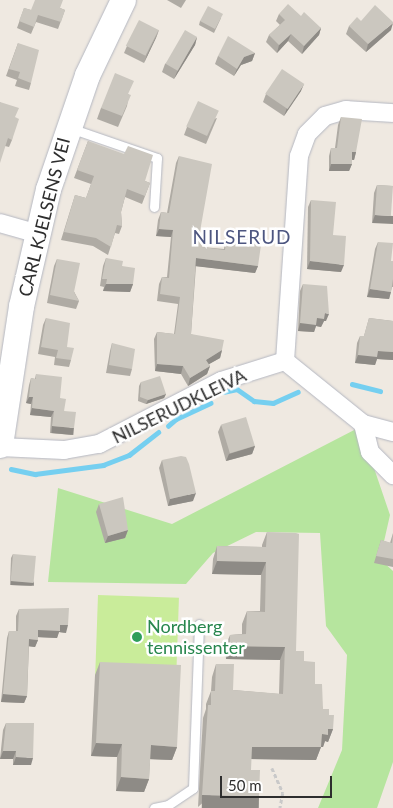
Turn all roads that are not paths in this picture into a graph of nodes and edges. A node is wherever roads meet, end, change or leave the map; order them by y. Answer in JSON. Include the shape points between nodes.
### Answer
{"nodes":[{"id":1,"x":123,"y":0,"type":"edge"},
{"id":2,"x":393,"y":113,"type":"edge"},
{"id":3,"x":67,"y":127,"type":"junction"},
{"id":4,"x":154,"y":207,"type":"dead end"},
{"id":5,"x":0,"y":223,"type":"edge"},
{"id":6,"x":36,"y":233,"type":"junction"},
{"id":7,"x":285,"y":361,"type":"junction"},
{"id":8,"x":363,"y":424,"type":"junction"},
{"id":9,"x":393,"y":432,"type":"edge"},
{"id":10,"x":0,"y":446,"type":"edge"},
{"id":11,"x":393,"y":475,"type":"edge"},
{"id":12,"x":199,"y":624,"type":"dead end"},
{"id":13,"x":154,"y":808,"type":"edge"}],
"edges":[{"from":1,"to":3,"type":"main road","name":"CARL KJELSENS VEI","via":[[87,75]]},
{"from":2,"to":7,"type":"street","via":[[346,110],[325,116],[307,134],[299,156]]},
{"from":3,"to":4,"type":"lane","via":[[158,158]]},
{"from":3,"to":6,"type":"main road","name":"CARL KJELSENS VEI"},
{"from":5,"to":6,"type":"street"},
{"from":6,"to":10,"type":"main road","name":"CARL KJELSENS VEI","via":[[12,355]]},
{"from":7,"to":8,"type":"street"},
{"from":7,"to":10,"type":"street","name":"NILSERUDKLEIVA","via":[[221,381],[99,444],[64,450]]},
{"from":8,"to":9,"type":"street"},
{"from":8,"to":11,"type":"street","via":[[370,452]]},
{"from":12,"to":13,"type":"lane","via":[[193,788],[168,805]]}]}
